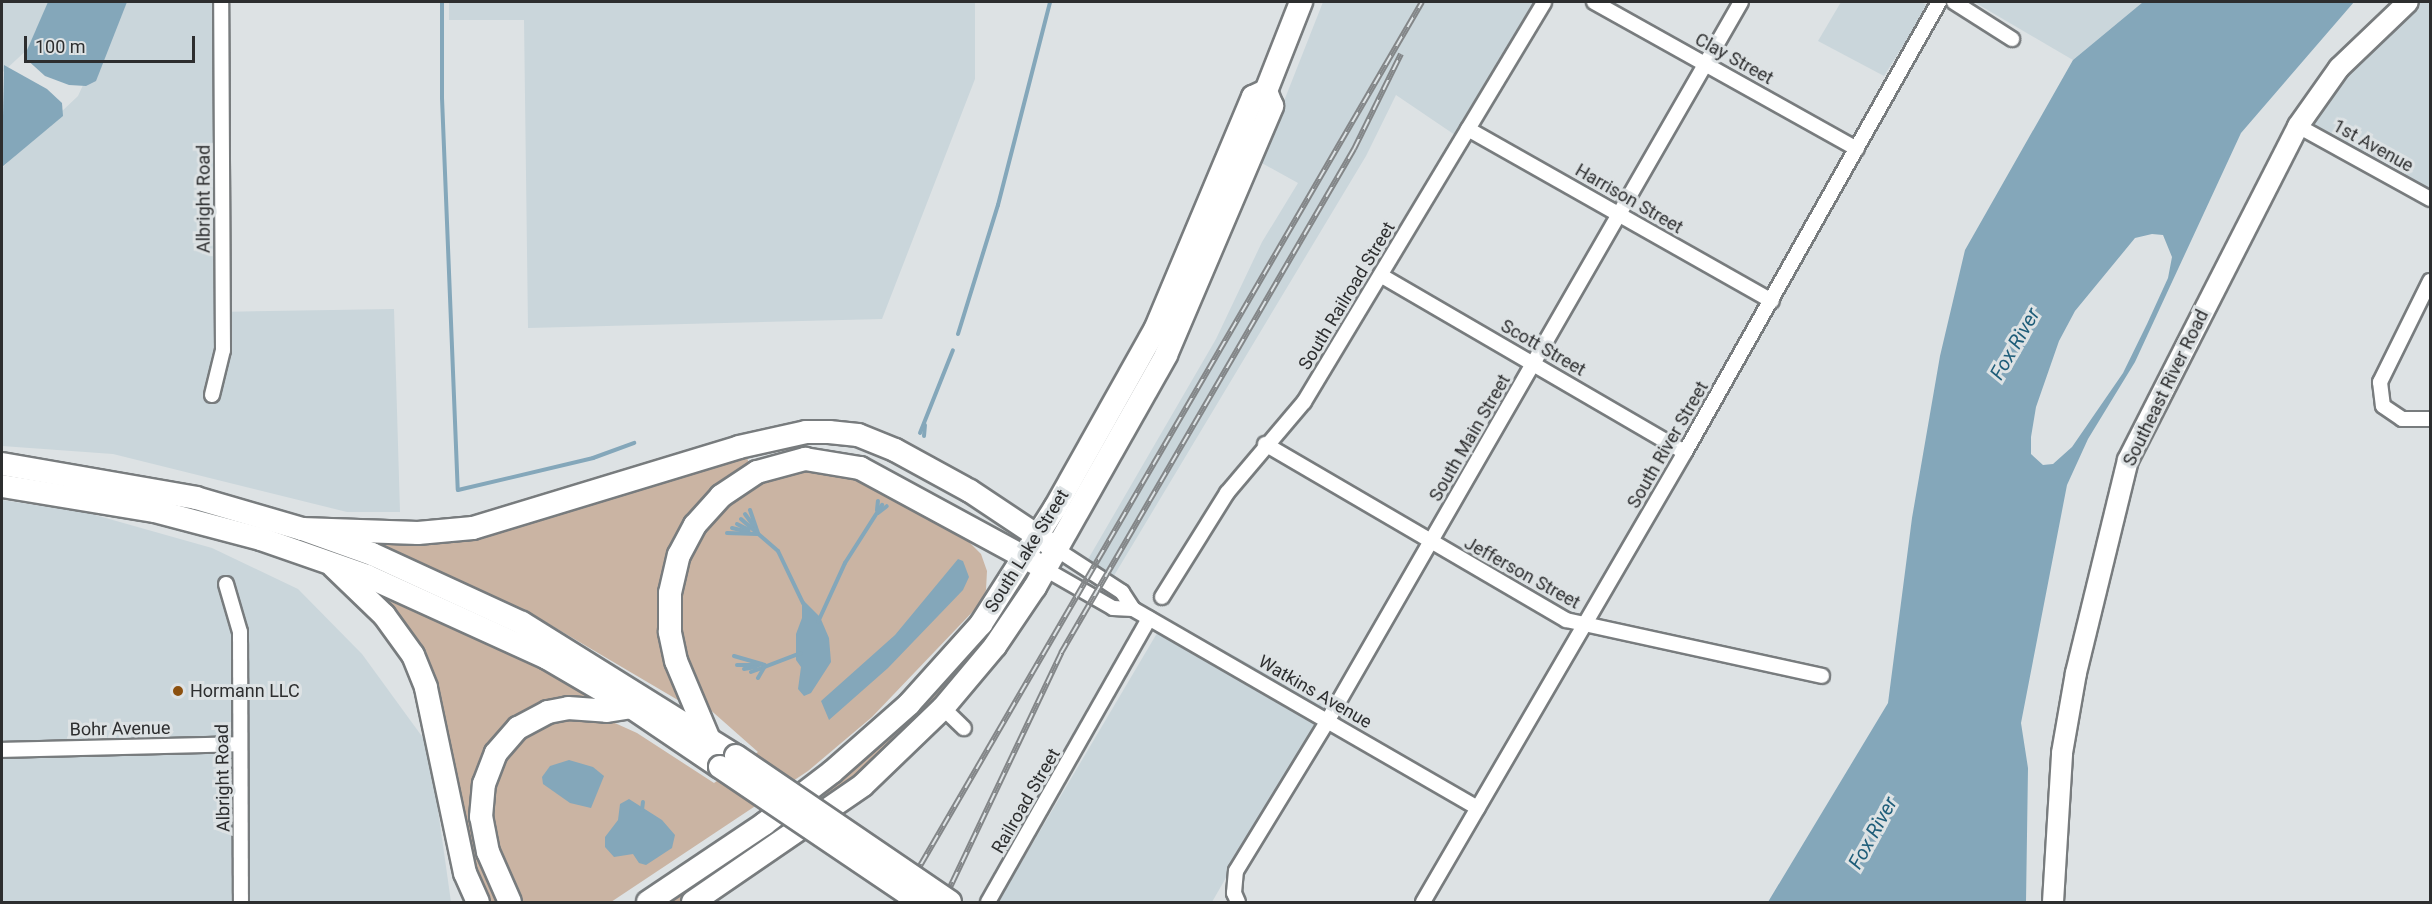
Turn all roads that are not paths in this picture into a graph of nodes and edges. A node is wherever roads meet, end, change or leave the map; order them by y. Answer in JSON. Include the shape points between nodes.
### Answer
{"nodes":[{"id":1,"x":221,"y":2,"type":"edge"},
{"id":2,"x":1300,"y":2,"type":"edge"},
{"id":3,"x":1544,"y":2,"type":"edge"},
{"id":4,"x":1594,"y":2,"type":"edge"},
{"id":5,"x":1741,"y":2,"type":"edge"},
{"id":6,"x":1939,"y":2,"type":"edge"},
{"id":7,"x":1954,"y":2,"type":"edge"},
{"id":8,"x":2408,"y":2,"type":"edge"},
{"id":9,"x":2012,"y":39,"type":"dead end"},
{"id":10,"x":1707,"y":65,"type":"junction"},
{"id":11,"x":1266,"y":91,"type":"junction"},
{"id":12,"x":2298,"y":126,"type":"junction"},
{"id":13,"x":1468,"y":129,"type":"junction"},
{"id":14,"x":1857,"y":149,"type":"junction"},
{"id":15,"x":2430,"y":198,"type":"edge"},
{"id":16,"x":1620,"y":214,"type":"junction"},
{"id":17,"x":1382,"y":276,"type":"junction"},
{"id":18,"x":2430,"y":281,"type":"edge"},
{"id":19,"x":1772,"y":301,"type":"junction"},
{"id":20,"x":1534,"y":364,"type":"junction"},
{"id":21,"x":212,"y":395,"type":"dead end"},
{"id":22,"x":2430,"y":419,"type":"edge"},
{"id":23,"x":1265,"y":444,"type":"junction"},
{"id":24,"x":1685,"y":452,"type":"junction"},
{"id":25,"x":2,"y":464,"type":"edge"},
{"id":26,"x":2,"y":486,"type":"edge"},
{"id":27,"x":302,"y":529,"type":"junction"},
{"id":28,"x":1038,"y":536,"type":"junction"},
{"id":29,"x":1431,"y":542,"type":"junction"},
{"id":30,"x":1056,"y":549,"type":"junction"},
{"id":31,"x":1025,"y":557,"type":"junction"},
{"id":32,"x":331,"y":563,"type":"junction"},
{"id":33,"x":1045,"y":569,"type":"junction"},
{"id":34,"x":226,"y":584,"type":"dead end"},
{"id":35,"x":1162,"y":597,"type":"dead end"},
{"id":36,"x":1133,"y":609,"type":"junction"},
{"id":37,"x":1149,"y":619,"type":"junction"},
{"id":38,"x":1584,"y":626,"type":"junction"},
{"id":39,"x":1822,"y":676,"type":"dead end"},
{"id":40,"x":631,"y":707,"type":"junction"},
{"id":41,"x":944,"y":708,"type":"junction"},
{"id":42,"x":1328,"y":720,"type":"junction"},
{"id":43,"x":964,"y":728,"type":"dead end"},
{"id":44,"x":708,"y":737,"type":"junction"},
{"id":45,"x":240,"y":744,"type":"junction"},
{"id":46,"x":2,"y":750,"type":"edge"},
{"id":47,"x":728,"y":761,"type":"junction"},
{"id":48,"x":1478,"y":808,"type":"junction"},
{"id":49,"x":1236,"y":898,"type":"edge"},
{"id":50,"x":241,"y":903,"type":"edge"},
{"id":51,"x":478,"y":903,"type":"edge"},
{"id":52,"x":510,"y":903,"type":"edge"},
{"id":53,"x":648,"y":903,"type":"edge"},
{"id":54,"x":693,"y":903,"type":"edge"},
{"id":55,"x":920,"y":903,"type":"edge"},
{"id":56,"x":950,"y":903,"type":"edge"},
{"id":57,"x":988,"y":903,"type":"edge"},
{"id":58,"x":1423,"y":903,"type":"edge"},
{"id":59,"x":2053,"y":903,"type":"edge"}],
"edges":[{"from":1,"to":21,"type":"street","name":"Albright Road","via":[[223,350]]},
{"from":2,"to":11,"type":"main road","name":"South Lake Street"},
{"from":3,"to":13,"type":"street","name":"South Railroad Street"},
{"from":4,"to":10,"type":"street","name":"Clay Street"},
{"from":5,"to":10,"type":"street","name":"South Main Street"},
{"from":6,"to":14,"type":"street","name":"South River Street"},
{"from":7,"to":9,"type":"street"},
{"from":8,"to":12,"type":"street","name":"Southeast River Road","via":[[2339,68]]},
{"from":10,"to":14,"type":"street","name":"Clay Street"},
{"from":10,"to":16,"type":"street","name":"South Main Street"},
{"from":11,"to":28,"type":"main road","name":"South Lake Street","via":[[1253,97],[1155,330]]},
{"from":11,"to":30,"type":"main road","name":"South Lake Street","via":[[1272,106],[1188,310],[1145,395]]},
{"from":12,"to":15,"type":"street","name":"1st Avenue"},
{"from":12,"to":59,"type":"street","name":"Southeast River Road","via":[[2128,460],[2076,674],[2062,753]]},
{"from":13,"to":16,"type":"street","name":"Harrison Street"},
{"from":13,"to":17,"type":"street","name":"South Railroad Street"},
{"from":14,"to":19,"type":"street","name":"South River Street"},
{"from":16,"to":19,"type":"street","name":"Harrison Street"},
{"from":16,"to":20,"type":"street","name":"South Main Street"},
{"from":17,"to":20,"type":"street","name":"Scott Street"},
{"from":17,"to":23,"type":"street","name":"South Railroad Street","via":[[1304,402]]},
{"from":18,"to":22,"type":"street","via":[[2380,382],[2383,406],[2402,419]]},
{"from":19,"to":24,"type":"street","name":"South River Street"},
{"from":20,"to":24,"type":"street","name":"Scott Street"},
{"from":20,"to":29,"type":"street","name":"South Main Street"},
{"from":23,"to":29,"type":"street","name":"Jefferson Street"},
{"from":23,"to":35,"type":"street","name":"South Railroad Street","via":[[1227,493]]},
{"from":24,"to":38,"type":"street","name":"South River Street"},
{"from":25,"to":27,"type":"main road","via":[[139,486]]},
{"from":26,"to":32,"type":"main road","via":[[155,512],[261,539]]},
{"from":27,"to":28,"type":"main road","via":[[418,533],[473,528],[739,447],[806,432],[830,432],[858,435],[896,450]]},
{"from":27,"to":44,"type":"main road","via":[[444,584],[522,623]]},
{"from":28,"to":30,"type":"main road"},
{"from":28,"to":31,"type":"main road","name":"South Lake Street"},
{"from":29,"to":38,"type":"street","name":"Jefferson Street","via":[[1566,620]]},
{"from":29,"to":42,"type":"street","name":"South Main Street"},
{"from":30,"to":33,"type":"main road","name":"South Lake Street"},
{"from":30,"to":36,"type":"street","name":"Watkins Avenue","via":[[1122,592]]},
{"from":31,"to":33,"type":"main road"},
{"from":31,"to":44,"type":"main road","via":[[860,468],[805,459],[756,472],[721,496],[695,525],[679,555],[672,584],[672,647]]},
{"from":31,"to":53,"type":"main road","name":"South Lake Street","via":[[981,624],[909,704],[832,772],[764,824]]},
{"from":32,"to":40,"type":"main road","via":[[471,620]]},
{"from":32,"to":51,"type":"main road","via":[[384,615],[413,655],[426,688],[465,873]]},
{"from":33,"to":36,"type":"street","name":"Watkins Avenue","via":[[1113,608]]},
{"from":33,"to":41,"type":"main road","name":"South Lake Street","via":[[995,646]]},
{"from":34,"to":45,"type":"street","name":"Albright Road","via":[[240,632]]},
{"from":36,"to":37,"type":"street","name":"Watkins Avenue"},
{"from":37,"to":42,"type":"street","name":"Watkins Avenue"},
{"from":37,"to":57,"type":"street","name":"Railroad Street"},
{"from":38,"to":39,"type":"street","name":"Jefferson Street"},
{"from":38,"to":48,"type":"street","name":"South River Street"},
{"from":40,"to":47,"type":"main road"},
{"from":40,"to":52,"type":"main road","via":[[548,712],[518,728],[496,753],[484,784],[481,817],[488,852]]},
{"from":41,"to":43,"type":"street"},
{"from":41,"to":54,"type":"main road","name":"South Lake Street","via":[[848,797]]},
{"from":42,"to":48,"type":"street","name":"Watkins Avenue"},
{"from":42,"to":49,"type":"street","name":"South Main Street","via":[[1236,871]]},
{"from":44,"to":47,"type":"main road"},
{"from":45,"to":46,"type":"street","name":"Bohr Avenue"},
{"from":45,"to":50,"type":"street","name":"Albright Road"},
{"from":47,"to":55,"type":"main road","bridge":true},
{"from":47,"to":56,"type":"main road","bridge":true},
{"from":48,"to":58,"type":"street","name":"South River Street"}]}
